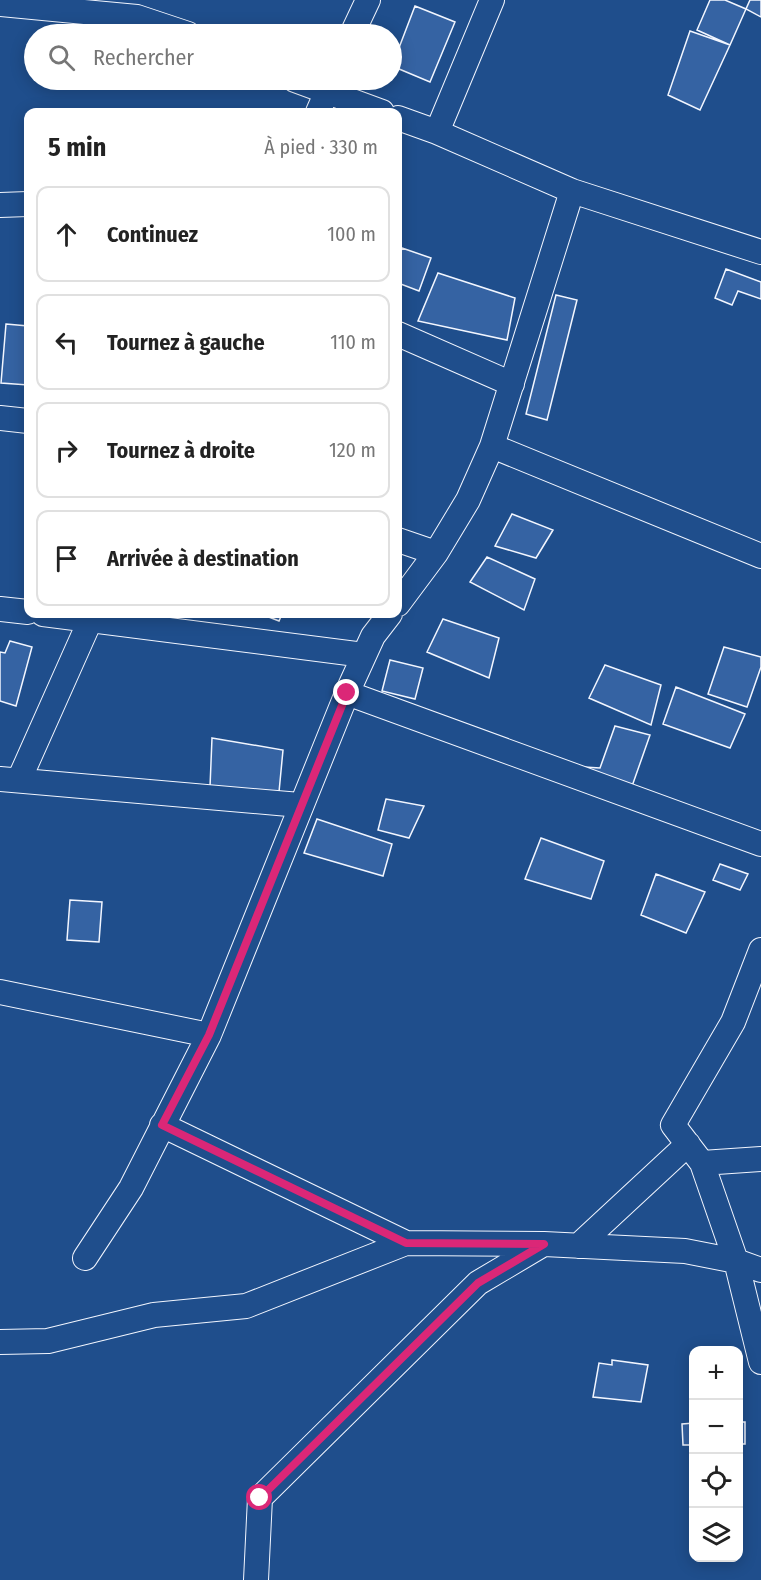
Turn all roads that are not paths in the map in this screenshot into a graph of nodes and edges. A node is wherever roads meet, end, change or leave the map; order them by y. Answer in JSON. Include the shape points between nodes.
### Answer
{"nodes":[{"id":1,"x":368,"y":0,"type":"edge"},
{"id":2,"x":492,"y":0,"type":"edge"},
{"id":3,"x":0,"y":4,"type":"edge"},
{"id":4,"x":67,"y":4,"type":"edge"},
{"id":5,"x":158,"y":24,"type":"edge"},
{"id":6,"x":357,"y":24,"type":"edge"},
{"id":7,"x":326,"y":95,"type":"edge"},
{"id":8,"x":369,"y":108,"type":"edge"},
{"id":9,"x":402,"y":119,"type":"edge"},
{"id":10,"x":437,"y":132,"type":"junction"},
{"id":11,"x":572,"y":191,"type":"junction"},
{"id":12,"x":0,"y":204,"type":"edge"},
{"id":13,"x":24,"y":204,"type":"edge"},
{"id":14,"x":761,"y":252,"type":"edge"},
{"id":15,"x":402,"y":336,"type":"edge"},
{"id":16,"x":512,"y":384,"type":"junction"},
{"id":17,"x":0,"y":418,"type":"edge"},
{"id":18,"x":24,"y":421,"type":"edge"},
{"id":19,"x":492,"y":446,"type":"junction"},
{"id":20,"x":402,"y":541,"type":"edge"},
{"id":21,"x":435,"y":553,"type":"junction"},
{"id":22,"x":761,"y":556,"type":"edge"},
{"id":23,"x":402,"y":598,"type":"edge"},
{"id":24,"x":0,"y":609,"type":"edge"},
{"id":25,"x":24,"y":612,"type":"edge"},
{"id":26,"x":91,"y":618,"type":"edge"},
{"id":27,"x":106,"y":618,"type":"edge"},
{"id":28,"x":387,"y":618,"type":"edge"},
{"id":29,"x":364,"y":655,"type":"junction"},
{"id":30,"x":347,"y":693,"type":"junction"},
{"id":31,"x":9,"y":779,"type":"edge"},
{"id":32,"x":300,"y":805,"type":"junction"},
{"id":33,"x":761,"y":844,"type":"edge"},
{"id":34,"x":761,"y":950,"type":"edge"},
{"id":35,"x":0,"y":992,"type":"edge"},
{"id":36,"x":209,"y":1035,"type":"junction"},
{"id":37,"x":162,"y":1125,"type":"junction"},
{"id":38,"x":695,"y":1154,"type":"junction"},
{"id":39,"x":761,"y":1159,"type":"edge"},
{"id":40,"x":406,"y":1243,"type":"junction"},
{"id":41,"x":544,"y":1244,"type":"junction"},
{"id":42,"x":578,"y":1246,"type":"junction"},
{"id":43,"x":85,"y":1258,"type":"dead end"},
{"id":44,"x":736,"y":1261,"type":"junction"},
{"id":45,"x":761,"y":1270,"type":"edge"},
{"id":46,"x":0,"y":1342,"type":"edge"},
{"id":47,"x":761,"y":1362,"type":"edge"},
{"id":48,"x":256,"y":1580,"type":"edge"}],
"edges":[{"from":1,"to":6,"type":"street"},
{"from":2,"to":10,"type":"street"},
{"from":3,"to":4,"type":"street"},
{"from":4,"to":5,"type":"street"},
{"from":7,"to":8,"type":"street"},
{"from":9,"to":10,"type":"street"},
{"from":10,"to":11,"type":"street"},
{"from":11,"to":14,"type":"street"},
{"from":11,"to":16,"type":"street"},
{"from":12,"to":13,"type":"street"},
{"from":15,"to":16,"type":"street"},
{"from":16,"to":19,"type":"street"},
{"from":17,"to":18,"type":"street"},
{"from":19,"to":21,"type":"street","via":[[468,500]]},
{"from":19,"to":22,"type":"street"},
{"from":20,"to":21,"type":"street"},
{"from":21,"to":23,"type":"street"},
{"from":24,"to":25,"type":"street"},
{"from":26,"to":31,"type":"street"},
{"from":27,"to":29,"type":"street"},
{"from":28,"to":29,"type":"street"},
{"from":29,"to":30,"type":"street"},
{"from":30,"to":32,"type":"street"},
{"from":30,"to":33,"type":"street"},
{"from":31,"to":32,"type":"street"},
{"from":32,"to":36,"type":"street"},
{"from":34,"to":38,"type":"street","via":[[733,1022],[673,1125]]},
{"from":35,"to":36,"type":"street"},
{"from":36,"to":37,"type":"street"},
{"from":37,"to":40,"type":"street"},
{"from":37,"to":43,"type":"street","via":[[130,1188]]},
{"from":38,"to":39,"type":"street"},
{"from":38,"to":42,"type":"street"},
{"from":38,"to":44,"type":"street"},
{"from":40,"to":41,"type":"street"},
{"from":40,"to":46,"type":"street","via":[[246,1306],[154,1315],[48,1341]]},
{"from":41,"to":42,"type":"street"},
{"from":41,"to":48,"type":"street","via":[[478,1283],[260,1498]]},
{"from":42,"to":44,"type":"street","via":[[685,1251]]},
{"from":44,"to":45,"type":"street"},
{"from":44,"to":47,"type":"street"}]}
